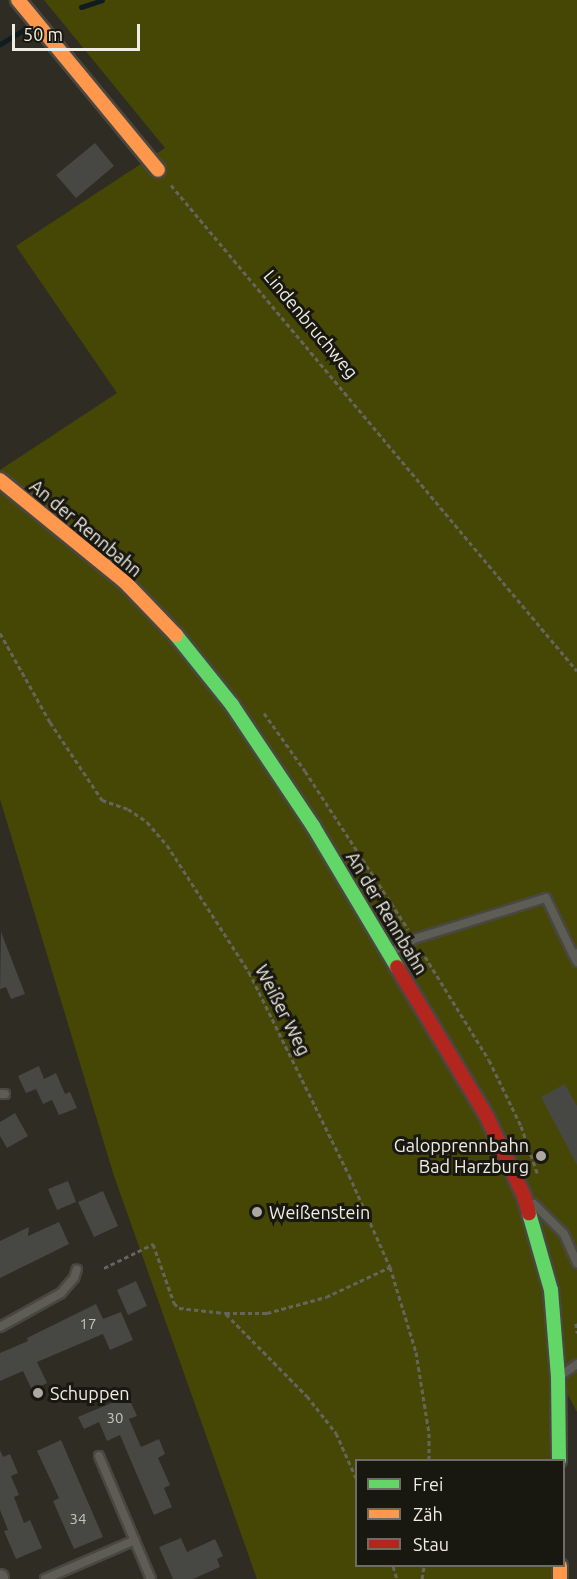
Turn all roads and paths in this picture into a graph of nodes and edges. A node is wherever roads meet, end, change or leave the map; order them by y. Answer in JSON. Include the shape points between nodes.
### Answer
{"nodes":[{"id":1,"x":18,"y":0,"type":"edge"},
{"id":2,"x":158,"y":170,"type":"joint"},
{"id":3,"x":0,"y":480,"type":"edge"},
{"id":4,"x":0,"y":633,"type":"edge"},
{"id":5,"x":577,"y":671,"type":"edge"},
{"id":6,"x":390,"y":952,"type":"junction"},
{"id":7,"x":576,"y":956,"type":"edge"},
{"id":8,"x":524,"y":1196,"type":"junction"},
{"id":9,"x":577,"y":1263,"type":"edge"},
{"id":10,"x":104,"y":1268,"type":"dead end"},
{"id":11,"x":390,"y":1268,"type":"junction"},
{"id":12,"x":77,"y":1269,"type":"dead end"},
{"id":13,"x":225,"y":1313,"type":"junction"},
{"id":14,"x":0,"y":1327,"type":"edge"},
{"id":15,"x":577,"y":1364,"type":"edge"},
{"id":16,"x":558,"y":1377,"type":"junction"},
{"id":17,"x":99,"y":1456,"type":"dead end"},
{"id":18,"x":429,"y":1459,"type":"edge"},
{"id":19,"x":559,"y":1459,"type":"edge"},
{"id":20,"x":355,"y":1474,"type":"edge"},
{"id":21,"x":135,"y":1540,"type":"junction"},
{"id":22,"x":45,"y":1579,"type":"edge"},
{"id":23,"x":151,"y":1579,"type":"edge"}],
"edges":[{"from":1,"to":2,"type":"main road"},
{"from":2,"to":5,"type":"path","name":"Lindenbruchweg"},
{"from":3,"to":6,"type":"main road","name":"An der Rennbahn","via":[[124,581],[191,650],[307,817]]},
{"from":4,"to":11,"type":"path","name":"Weißer Weg","via":[[50,722],[102,800],[128,809],[147,822],[167,844],[249,972],[349,1174]]},
{"from":6,"to":7,"type":"lane","via":[[414,939],[546,898]]},
{"from":6,"to":8,"type":"main road","name":"An der Rennbahn","via":[[487,1117]]},
{"from":8,"to":9,"type":"lane","via":[[564,1234]]},
{"from":8,"to":16,"type":"main road","name":"An der Rennbahn","via":[[551,1290]]},
{"from":10,"to":13,"type":"path","via":[[153,1244],[179,1308]]},
{"from":11,"to":13,"type":"path","via":[[326,1296],[267,1314]]},
{"from":11,"to":18,"type":"path","name":"Weißer Weg","via":[[416,1352],[429,1433]]},
{"from":12,"to":14,"type":"lane","via":[[61,1293]]},
{"from":13,"to":20,"type":"path","via":[[308,1396],[336,1434]]},
{"from":15,"to":16,"type":"lane"},
{"from":16,"to":19,"type":"main road","name":"An der Rennbahn"},
{"from":17,"to":21,"type":"lane"},
{"from":21,"to":22,"type":"lane"},
{"from":21,"to":23,"type":"lane"}]}
